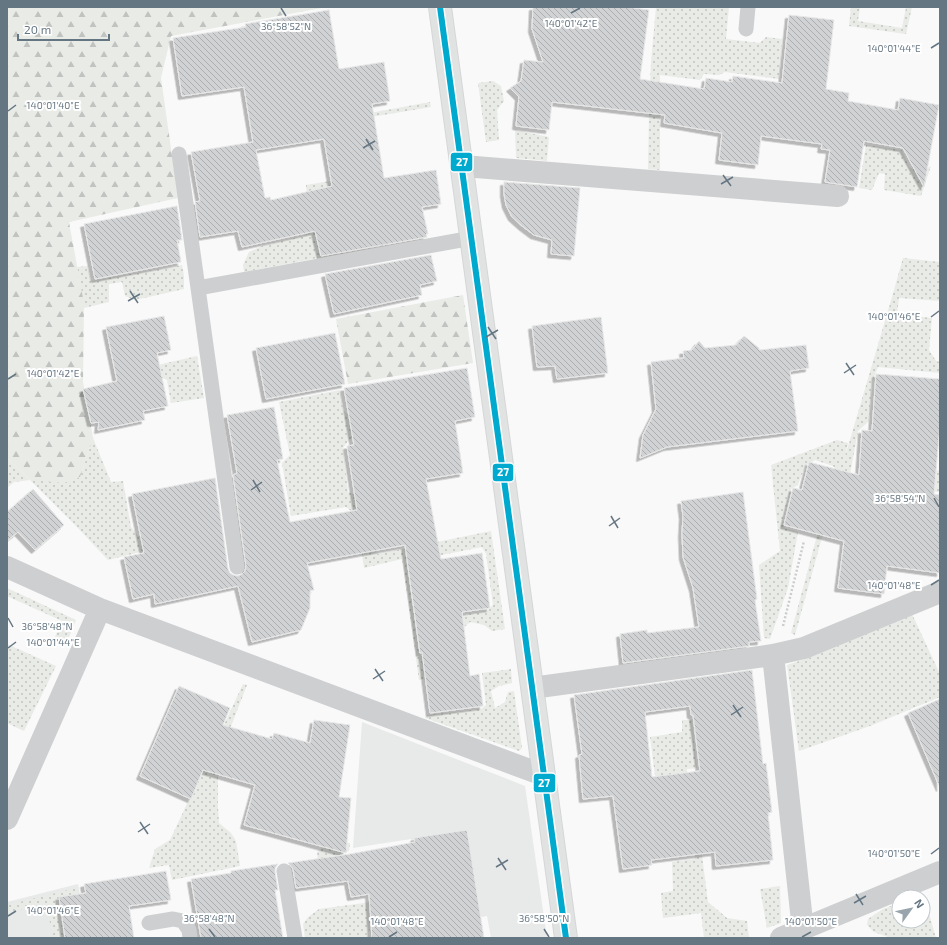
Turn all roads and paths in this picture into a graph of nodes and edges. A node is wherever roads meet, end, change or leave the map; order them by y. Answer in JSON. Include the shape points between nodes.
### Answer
{"nodes":[{"id":1,"x":440,"y":7,"type":"edge"},
{"id":2,"x":748,"y":7,"type":"edge"},
{"id":3,"x":746,"y":29,"type":"dead end"},
{"id":4,"x":179,"y":154,"type":"dead end"},
{"id":5,"x":463,"y":166,"type":"junction"},
{"id":6,"x":838,"y":196,"type":"dead end"},
{"id":7,"x":472,"y":238,"type":"junction"},
{"id":8,"x":198,"y":288,"type":"junction"},
{"id":9,"x":804,"y":541,"type":"dead end"},
{"id":10,"x":7,"y":567,"type":"edge"},
{"id":11,"x":237,"y":567,"type":"dead end"},
{"id":12,"x":940,"y":592,"type":"edge"},
{"id":13,"x":100,"y":609,"type":"junction"},
{"id":14,"x":774,"y":655,"type":"junction"},
{"id":15,"x":532,"y":688,"type":"junction"},
{"id":16,"x":543,"y":775,"type":"junction"},
{"id":17,"x":7,"y":819,"type":"edge"},
{"id":18,"x":284,"y":870,"type":"dead end"},
{"id":19,"x":940,"y":872,"type":"edge"},
{"id":20,"x":149,"y":923,"type":"dead end"},
{"id":21,"x":803,"y":930,"type":"junction"},
{"id":22,"x":190,"y":938,"type":"edge"},
{"id":23,"x":295,"y":938,"type":"edge"},
{"id":24,"x":566,"y":938,"type":"edge"},
{"id":25,"x":781,"y":938,"type":"edge"}],
"edges":[{"from":1,"to":5,"type":"main road"},
{"from":2,"to":3,"type":"lane"},
{"from":4,"to":8,"type":"lane"},
{"from":5,"to":6,"type":"street"},
{"from":5,"to":7,"type":"main road"},
{"from":7,"to":8,"type":"lane"},
{"from":7,"to":15,"type":"main road"},
{"from":8,"to":11,"type":"lane"},
{"from":9,"to":14,"type":"path"},
{"from":10,"to":13,"type":"street"},
{"from":12,"to":14,"type":"street","via":[[804,648]]},
{"from":13,"to":16,"type":"street"},
{"from":13,"to":17,"type":"street"},
{"from":14,"to":15,"type":"street"},
{"from":14,"to":21,"type":"street"},
{"from":15,"to":16,"type":"main road"},
{"from":16,"to":24,"type":"main road"},
{"from":18,"to":23,"type":"lane"},
{"from":19,"to":21,"type":"street"},
{"from":20,"to":22,"type":"lane","via":[[173,919],[183,921],[189,930]]},
{"from":21,"to":25,"type":"street"}]}
